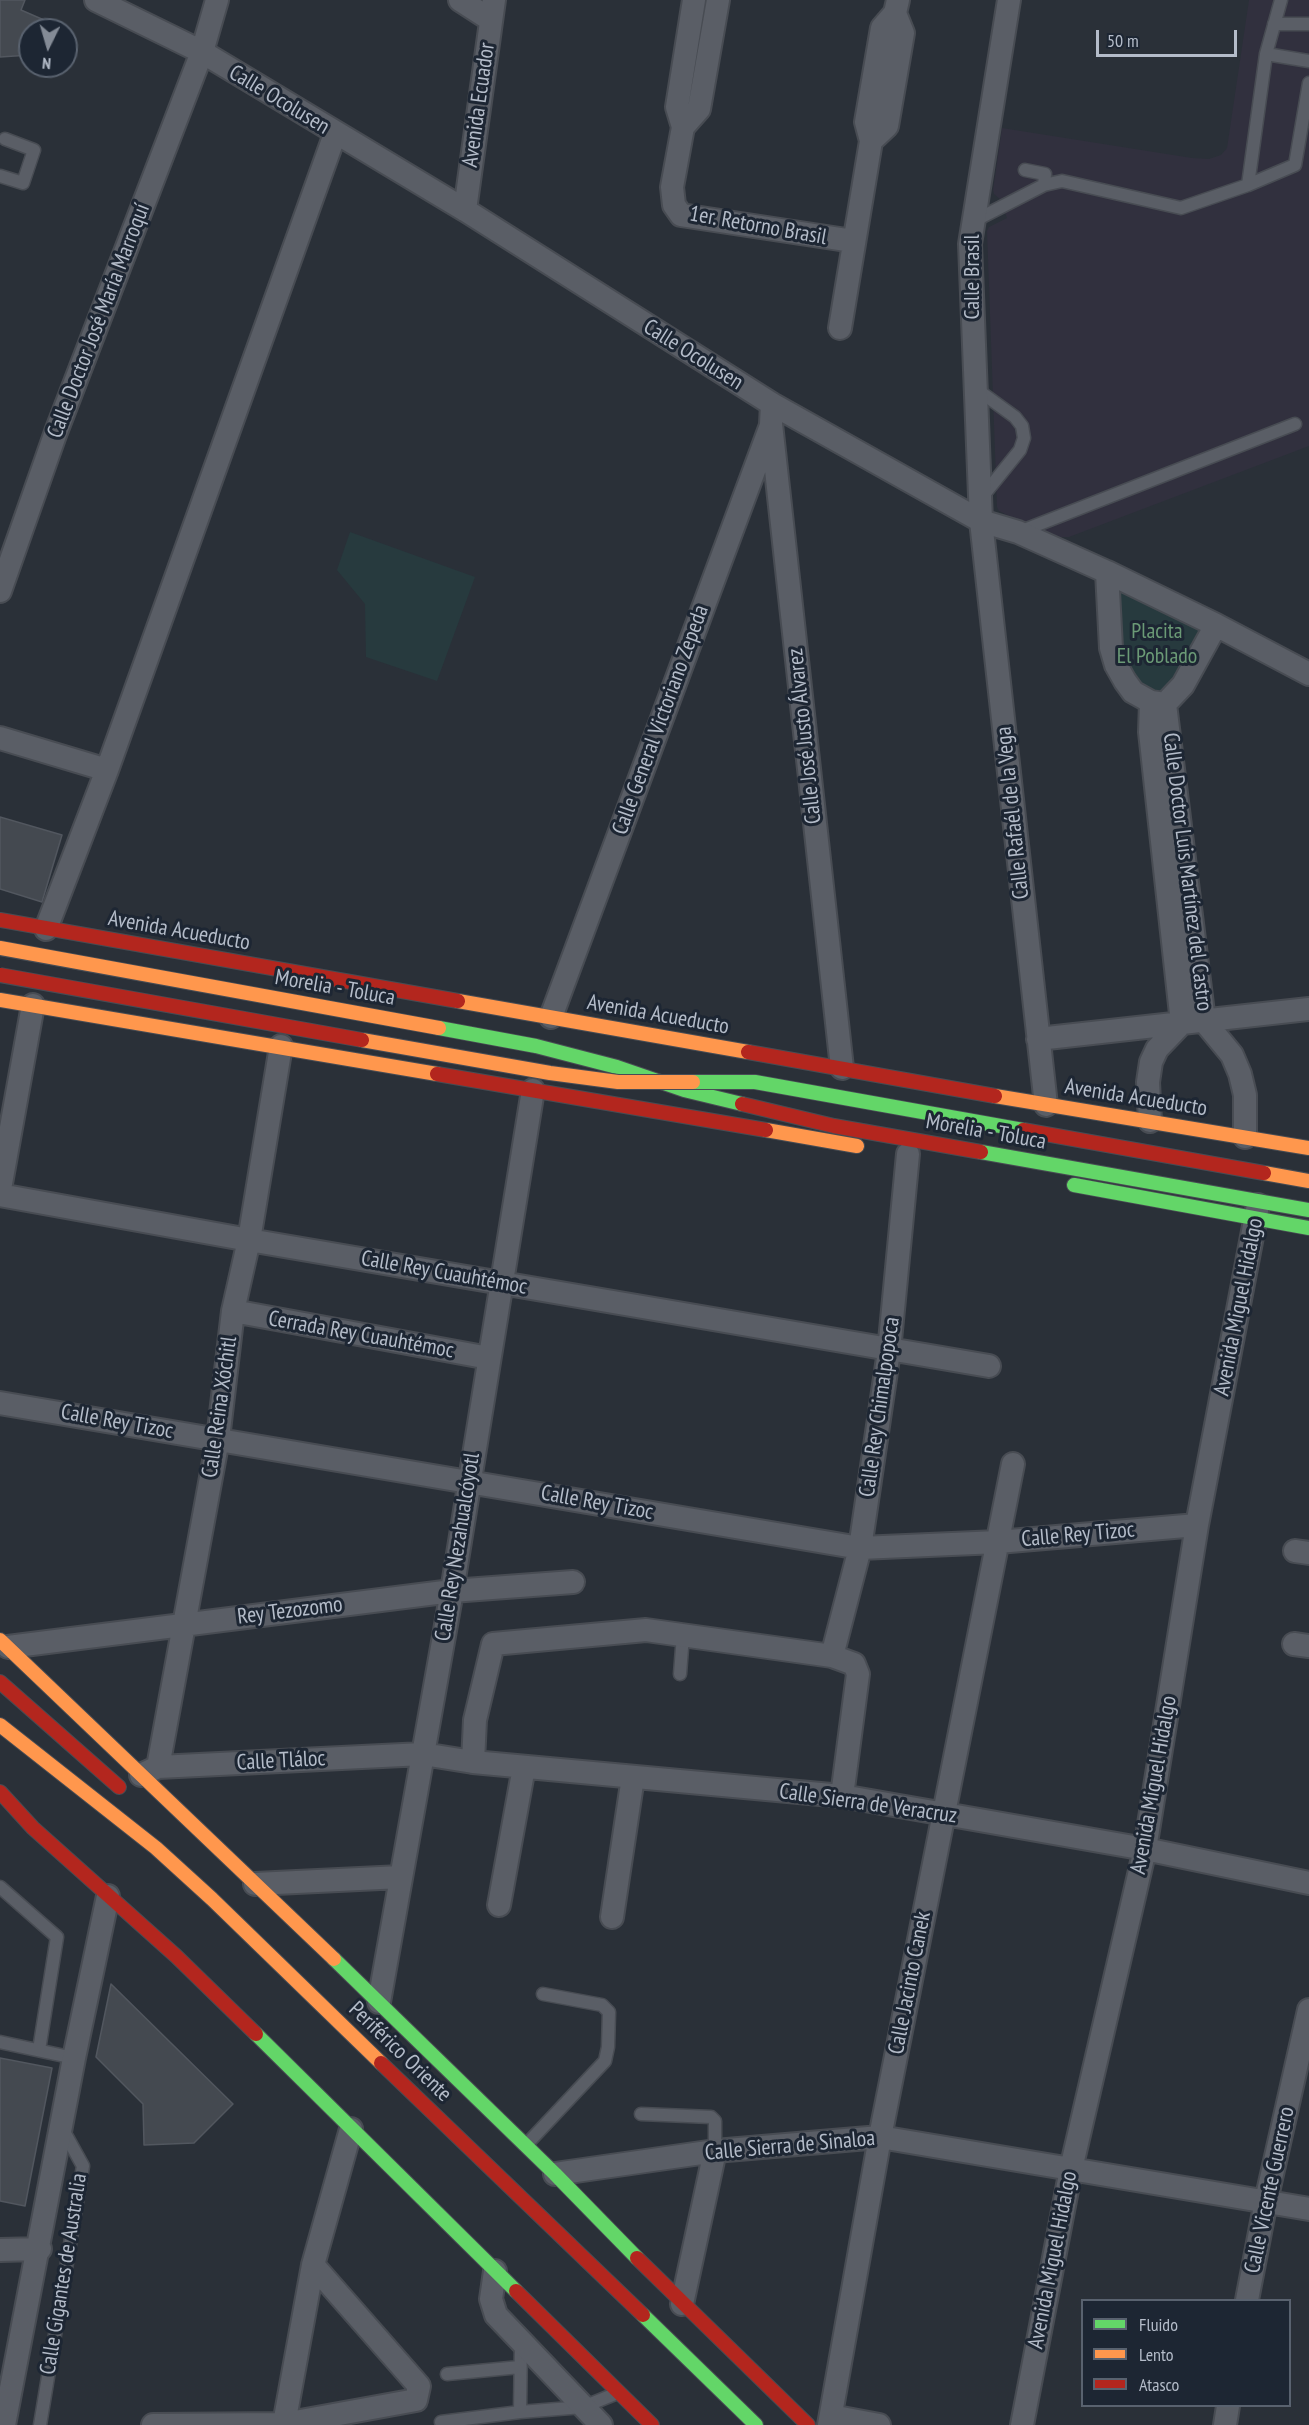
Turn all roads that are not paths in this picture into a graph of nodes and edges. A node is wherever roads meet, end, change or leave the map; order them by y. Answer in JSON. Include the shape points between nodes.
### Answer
{"nodes":[{"id":1,"x":96,"y":0,"type":"edge"},
{"id":2,"x":217,"y":0,"type":"edge"},
{"id":3,"x":460,"y":0,"type":"edge"},
{"id":4,"x":694,"y":0,"type":"edge"},
{"id":5,"x":718,"y":0,"type":"edge"},
{"id":6,"x":1009,"y":0,"type":"edge"},
{"id":7,"x":1281,"y":0,"type":"edge"},
{"id":8,"x":119,"y":6,"type":"edge"},
{"id":9,"x":897,"y":6,"type":"edge"},
{"id":10,"x":493,"y":10,"type":"edge"},
{"id":11,"x":1274,"y":24,"type":"junction"},
{"id":12,"x":1309,"y":24,"type":"edge"},
{"id":13,"x":202,"y":52,"type":"junction"},
{"id":14,"x":1266,"y":54,"type":"junction"},
{"id":15,"x":1309,"y":61,"type":"edge"},
{"id":16,"x":1309,"y":83,"type":"edge"},
{"id":17,"x":683,"y":127,"type":"junction"},
{"id":18,"x":335,"y":134,"type":"junction"},
{"id":19,"x":5,"y":139,"type":"dead end"},
{"id":20,"x":1025,"y":170,"type":"dead end"},
{"id":21,"x":0,"y":176,"type":"edge"},
{"id":22,"x":1044,"y":185,"type":"junction"},
{"id":23,"x":1248,"y":185,"type":"junction"},
{"id":24,"x":465,"y":210,"type":"junction"},
{"id":25,"x":974,"y":220,"type":"junction"},
{"id":26,"x":853,"y":241,"type":"junction"},
{"id":27,"x":840,"y":328,"type":"dead end"},
{"id":28,"x":975,"y":388,"type":"junction"},
{"id":29,"x":771,"y":414,"type":"junction"},
{"id":30,"x":1295,"y":424,"type":"dead end"},
{"id":31,"x":980,"y":510,"type":"junction"},
{"id":32,"x":1018,"y":532,"type":"junction"},
{"id":33,"x":1107,"y":572,"type":"junction"},
{"id":34,"x":0,"y":591,"type":"edge"},
{"id":35,"x":1216,"y":625,"type":"junction"},
{"id":36,"x":1309,"y":674,"type":"edge"},
{"id":37,"x":1158,"y":703,"type":"junction"},
{"id":38,"x":0,"y":738,"type":"edge"},
{"id":39,"x":107,"y":770,"type":"junction"},
{"id":40,"x":0,"y":920,"type":"edge"},
{"id":41,"x":46,"y":929,"type":"junction"},
{"id":42,"x":0,"y":948,"type":"edge"},
{"id":43,"x":0,"y":975,"type":"edge"},
{"id":44,"x":0,"y":1000,"type":"edge"},
{"id":45,"x":33,"y":1005,"type":"junction"},
{"id":46,"x":1309,"y":1009,"type":"edge"},
{"id":47,"x":551,"y":1017,"type":"junction"},
{"id":48,"x":1204,"y":1021,"type":"junction"},
{"id":49,"x":1182,"y":1023,"type":"junction"},
{"id":50,"x":1038,"y":1039,"type":"junction"},
{"id":51,"x":281,"y":1046,"type":"junction"},
{"id":52,"x":842,"y":1068,"type":"junction"},
{"id":53,"x":533,"y":1090,"type":"junction"},
{"id":54,"x":1046,"y":1105,"type":"junction"},
{"id":55,"x":1150,"y":1121,"type":"junction"},
{"id":56,"x":1245,"y":1137,"type":"junction"},
{"id":57,"x":1269,"y":1142,"type":"junction"},
{"id":58,"x":873,"y":1148,"type":"dead end"},
{"id":59,"x":1309,"y":1148,"type":"edge"},
{"id":60,"x":908,"y":1154,"type":"dead end"},
{"id":61,"x":1264,"y":1173,"type":"junction"},
{"id":62,"x":1309,"y":1181,"type":"edge"},
{"id":63,"x":1059,"y":1182,"type":"dead end"},
{"id":64,"x":0,"y":1189,"type":"edge"},
{"id":65,"x":0,"y":1195,"type":"edge"},
{"id":66,"x":1257,"y":1210,"type":"junction"},
{"id":67,"x":1309,"y":1210,"type":"edge"},
{"id":68,"x":1309,"y":1228,"type":"edge"},
{"id":69,"x":249,"y":1240,"type":"junction"},
{"id":70,"x":502,"y":1282,"type":"junction"},
{"id":71,"x":233,"y":1311,"type":"junction"},
{"id":72,"x":889,"y":1351,"type":"junction"},
{"id":73,"x":489,"y":1358,"type":"junction"},
{"id":74,"x":989,"y":1366,"type":"dead end"},
{"id":75,"x":0,"y":1403,"type":"edge"},
{"id":76,"x":218,"y":1439,"type":"junction"},
{"id":77,"x":1013,"y":1464,"type":"dead end"},
{"id":78,"x":469,"y":1480,"type":"junction"},
{"id":79,"x":1197,"y":1525,"type":"junction"},
{"id":80,"x":998,"y":1542,"type":"junction"},
{"id":81,"x":860,"y":1548,"type":"junction"},
{"id":82,"x":573,"y":1582,"type":"dead end"},
{"id":83,"x":452,"y":1591,"type":"junction"},
{"id":84,"x":184,"y":1625,"type":"junction"},
{"id":85,"x":683,"y":1635,"type":"junction"},
{"id":86,"x":4,"y":1643,"type":"edge"},
{"id":87,"x":832,"y":1656,"type":"junction"},
{"id":88,"x":680,"y":1674,"type":"dead end"},
{"id":89,"x":0,"y":1682,"type":"edge"},
{"id":90,"x":0,"y":1725,"type":"edge"},
{"id":91,"x":91,"y":1725,"type":"junction"},
{"id":92,"x":423,"y":1754,"type":"junction"},
{"id":93,"x":473,"y":1762,"type":"junction"},
{"id":94,"x":524,"y":1767,"type":"junction"},
{"id":95,"x":150,"y":1771,"type":"junction"},
{"id":96,"x":633,"y":1777,"type":"junction"},
{"id":97,"x":0,"y":1792,"type":"edge"},
{"id":98,"x":842,"y":1796,"type":"junction"},
{"id":99,"x":0,"y":1812,"type":"edge"},
{"id":100,"x":943,"y":1814,"type":"junction"},
{"id":101,"x":137,"y":1818,"type":"dead end"},
{"id":102,"x":33,"y":1828,"type":"junction"},
{"id":103,"x":156,"y":1848,"type":"junction"},
{"id":104,"x":1145,"y":1849,"type":"junction"},
{"id":105,"x":401,"y":1878,"type":"junction"},
{"id":106,"x":1309,"y":1883,"type":"edge"},
{"id":107,"x":255,"y":1884,"type":"junction"},
{"id":108,"x":0,"y":1887,"type":"edge"},
{"id":109,"x":108,"y":1896,"type":"junction"},
{"id":110,"x":499,"y":1905,"type":"dead end"},
{"id":111,"x":612,"y":1917,"type":"dead end"},
{"id":112,"x":543,"y":1994,"type":"dead end"},
{"id":113,"x":379,"y":2002,"type":"junction"},
{"id":114,"x":1309,"y":2010,"type":"edge"},
{"id":115,"x":0,"y":2042,"type":"edge"},
{"id":116,"x":39,"y":2050,"type":"junction"},
{"id":117,"x":74,"y":2058,"type":"junction"},
{"id":118,"x":641,"y":2115,"type":"dead end"},
{"id":119,"x":62,"y":2127,"type":"junction"},
{"id":120,"x":351,"y":2129,"type":"junction"},
{"id":121,"x":880,"y":2137,"type":"junction"},
{"id":122,"x":525,"y":2146,"type":"junction"},
{"id":123,"x":716,"y":2151,"type":"junction"},
{"id":124,"x":1071,"y":2169,"type":"junction"},
{"id":125,"x":555,"y":2174,"type":"junction"},
{"id":126,"x":1266,"y":2202,"type":"junction"},
{"id":127,"x":1309,"y":2209,"type":"edge"},
{"id":128,"x":40,"y":2248,"type":"junction"},
{"id":129,"x":0,"y":2250,"type":"edge"},
{"id":130,"x":313,"y":2265,"type":"junction"},
{"id":131,"x":495,"y":2271,"type":"junction"},
{"id":132,"x":1247,"y":2299,"type":"edge"},
{"id":133,"x":682,"y":2304,"type":"junction"},
{"id":134,"x":520,"y":2342,"type":"junction"},
{"id":135,"x":520,"y":2367,"type":"junction"},
{"id":136,"x":447,"y":2374,"type":"dead end"},
{"id":137,"x":619,"y":2393,"type":"junction"},
{"id":138,"x":583,"y":2407,"type":"junction"},
{"id":139,"x":1228,"y":2407,"type":"edge"},
{"id":140,"x":520,"y":2412,"type":"junction"},
{"id":141,"x":830,"y":2421,"type":"edge"},
{"id":142,"x":441,"y":2422,"type":"dead end"},
{"id":143,"x":284,"y":2424,"type":"edge"},
{"id":144,"x":4,"y":2425,"type":"edge"},
{"id":145,"x":40,"y":2425,"type":"edge"},
{"id":146,"x":153,"y":2425,"type":"edge"},
{"id":147,"x":601,"y":2425,"type":"edge"},
{"id":148,"x":652,"y":2425,"type":"edge"},
{"id":149,"x":756,"y":2425,"type":"edge"},
{"id":150,"x":808,"y":2425,"type":"edge"},
{"id":151,"x":879,"y":2425,"type":"edge"},
{"id":152,"x":1022,"y":2425,"type":"edge"},
{"id":153,"x":1224,"y":2425,"type":"edge"}],
"edges":[{"from":1,"to":8,"type":"street","name":"Calle Ocolusen"},
{"from":2,"to":13,"type":"street","name":"Calle Doctor José María Marroquí"},
{"from":3,"to":10,"type":"street"},
{"from":4,"to":17,"type":"street","name":"1er. Retorno Brasil","via":[[677,107]]},
{"from":5,"to":17,"type":"street","name":"1er. Retorno Brasil","via":[[699,109]]},
{"from":6,"to":25,"type":"street","name":"Calle Brasil"},
{"from":7,"to":11,"type":"lane"},
{"from":8,"to":13,"type":"street","name":"Calle Ocolusen"},
{"from":9,"to":26,"type":"street","name":"1er. Retorno Brasil","via":[[903,33],[887,126],[871,141]]},
{"from":10,"to":24,"type":"street","name":"Avenida Ecuador"},
{"from":11,"to":12,"type":"lane"},
{"from":11,"to":14,"type":"lane"},
{"from":13,"to":18,"type":"street","name":"Calle Ocolusen"},
{"from":13,"to":34,"type":"street","name":"Calle Doctor José María Marroquí"},
{"from":14,"to":15,"type":"lane"},
{"from":14,"to":23,"type":"lane"},
{"from":16,"to":23,"type":"lane","via":[[1295,165]]},
{"from":17,"to":26,"type":"street","name":"1er. Retorno Brasil","via":[[672,187],[674,205],[681,215]]},
{"from":18,"to":24,"type":"street","name":"Calle Ocolusen"},
{"from":18,"to":39,"type":"street"},
{"from":19,"to":21,"type":"lane","via":[[34,150],[23,183]]},
{"from":20,"to":22,"type":"lane","via":[[1045,174]]},
{"from":22,"to":23,"type":"lane","via":[[1062,181],[1181,208]]},
{"from":22,"to":25,"type":"lane"},
{"from":24,"to":29,"type":"street","name":"Calle Ocolusen"},
{"from":25,"to":28,"type":"street","name":"Calle Brasil","via":[[970,244]]},
{"from":26,"to":27,"type":"street","name":"1er. Retorno Brasil"},
{"from":28,"to":31,"type":"street","name":"Calle Brasil"},
{"from":28,"to":31,"type":"lane","via":[[1015,417],[1024,438]]},
{"from":29,"to":31,"type":"street","name":"Calle Ocolusen"},
{"from":29,"to":47,"type":"street","name":"Calle General Victoriano Zepeda"},
{"from":29,"to":52,"type":"street","name":"Calle José Justo Álvarez"},
{"from":30,"to":32,"type":"lane"},
{"from":31,"to":32,"type":"street","name":"Calle Ocolusen"},
{"from":31,"to":50,"type":"street","name":"Calle Rafaél de la Vega"},
{"from":32,"to":33,"type":"street","name":"Calle Ocolusen"},
{"from":33,"to":35,"type":"street","name":"Calle Ocolusen"},
{"from":33,"to":37,"type":"street","via":[[1111,648],[1116,665],[1133,692]]},
{"from":35,"to":36,"type":"street","name":"Calle Ocolusen"},
{"from":35,"to":37,"type":"street","via":[[1182,686]]},
{"from":37,"to":48,"type":"street","name":"Calle Doctor Luis Martínez del Castro"},
{"from":37,"to":49,"type":"street","name":"Calle Doctor Luis Martínez del Castro","via":[[1150,732]]},
{"from":38,"to":39,"type":"street"},
{"from":39,"to":41,"type":"street"},
{"from":40,"to":41,"type":"main road","name":"Avenida Acueducto"},
{"from":41,"to":47,"type":"main road","name":"Avenida Acueducto"},
{"from":42,"to":66,"type":"main road","name":"Morelia - Toluca","bridge":true,"via":[[536,1046],[684,1090],[834,1126]]},
{"from":43,"to":61,"type":"main road","name":"Morelia - Toluca","bridge":true,"via":[[561,1075],[618,1082],[756,1082]]},
{"from":44,"to":45,"type":"main road"},
{"from":45,"to":51,"type":"main road"},
{"from":45,"to":64,"type":"street"},
{"from":46,"to":48,"type":"street"},
{"from":47,"to":52,"type":"main road","name":"Avenida Acueducto"},
{"from":48,"to":49,"type":"street"},
{"from":48,"to":56,"type":"street","name":"Calle Doctor Luis Martínez del Castro","via":[[1232,1055],[1240,1074],[1245,1095]]},
{"from":49,"to":50,"type":"street"},
{"from":49,"to":55,"type":"street","name":"Calle Doctor Luis Martínez del Castro","via":[[1157,1049],[1151,1062]]},
{"from":50,"to":54,"type":"street","name":"Calle Rafaél de la Vega"},
{"from":51,"to":53,"type":"main road"},
{"from":51,"to":69,"type":"street","name":"Calle Reina Xóchitl"},
{"from":52,"to":54,"type":"main road","name":"Avenida Acueducto"},
{"from":53,"to":58,"type":"main road"},
{"from":53,"to":70,"type":"street","name":"Calle Rey Nezahualcóyotl"},
{"from":54,"to":55,"type":"main road","name":"Avenida Acueducto"},
{"from":55,"to":56,"type":"main road","name":"Avenida Acueducto"},
{"from":56,"to":57,"type":"main road","name":"Avenida Acueducto"},
{"from":57,"to":59,"type":"main road","name":"Avenida Acueducto"},
{"from":57,"to":61,"type":"street","name":"Avenida Miguel Hidalgo"},
{"from":60,"to":72,"type":"street","name":"Calle Rey Chimalpopoca"},
{"from":61,"to":62,"type":"main road","name":"Morelia - Toluca"},
{"from":61,"to":66,"type":"street","name":"Avenida Miguel Hidalgo"},
{"from":63,"to":66,"type":"main road"},
{"from":65,"to":69,"type":"street","name":"Calle Rey Cuauhtémoc"},
{"from":66,"to":67,"type":"main road","name":"Morelia - Toluca"},
{"from":66,"to":68,"type":"main road"},
{"from":66,"to":79,"type":"street","name":"Avenida Miguel Hidalgo"},
{"from":69,"to":70,"type":"street","name":"Calle Rey Cuauhtémoc"},
{"from":69,"to":71,"type":"street","name":"Calle Reina Xóchitl"},
{"from":70,"to":72,"type":"street","name":"Calle Rey Cuauhtémoc"},
{"from":70,"to":73,"type":"street","name":"Calle Rey Nezahualcóyotl"},
{"from":71,"to":73,"type":"street","name":"Cerrada Rey Cuauhtémoc"},
{"from":71,"to":76,"type":"street","name":"Calle Reina Xóchitl"},
{"from":72,"to":74,"type":"street","name":"Calle Rey Cuauhtémoc"},
{"from":72,"to":81,"type":"street","name":"Calle Rey Chimalpopoca"},
{"from":73,"to":78,"type":"street","name":"Calle Rey Nezahualcóyotl"},
{"from":75,"to":76,"type":"street","name":"Calle Rey Tizoc"},
{"from":76,"to":78,"type":"street","name":"Calle Rey Tizoc"},
{"from":76,"to":84,"type":"street","name":"Calle Reina Xóchitl"},
{"from":77,"to":80,"type":"street","name":"Calle Jacinto Canek"},
{"from":78,"to":81,"type":"street","name":"Calle Rey Tizoc"},
{"from":78,"to":83,"type":"street","name":"Calle Rey Nezahualcóyotl"},
{"from":79,"to":80,"type":"street","name":"Calle Rey Tizoc"},
{"from":79,"to":104,"type":"street","name":"Avenida Miguel Hidalgo"},
{"from":80,"to":81,"type":"street","name":"Calle Rey Tizoc"},
{"from":80,"to":100,"type":"street","name":"Calle Jacinto Canek"},
{"from":81,"to":87,"type":"street","name":"Calle Rey Chimalpopoca"},
{"from":82,"to":83,"type":"street","name":"Rey Tezozomo"},
{"from":83,"to":84,"type":"street","name":"Rey Tezozomo"},
{"from":83,"to":92,"type":"street","name":"Calle Rey Nezahualcóyotl"},
{"from":84,"to":86,"type":"street","name":"Rey Tezozomo"},
{"from":84,"to":95,"type":"street","name":"Calle Reina Xóchitl"},
{"from":85,"to":87,"type":"street"},
{"from":85,"to":88,"type":"lane"},
{"from":85,"to":93,"type":"street","via":[[646,1630],[493,1644],[475,1720]]},
{"from":86,"to":91,"type":"main road"},
{"from":87,"to":98,"type":"street","via":[[854,1664],[858,1674]]},
{"from":89,"to":91,"type":"main road","via":[[122,1793]]},
{"from":90,"to":103,"type":"main road","name":"Periférico Oriente"},
{"from":91,"to":95,"type":"main road"},
{"from":92,"to":93,"type":"street","name":"Calle Sierra de Veracruz"},
{"from":92,"to":95,"type":"street","name":"Calle Tláloc"},
{"from":92,"to":105,"type":"street","name":"Calle Rey Nezahualcóyotl"},
{"from":93,"to":94,"type":"street","name":"Calle Sierra de Veracruz"},
{"from":94,"to":96,"type":"street","name":"Calle Sierra de Veracruz"},
{"from":94,"to":110,"type":"street"},
{"from":95,"to":107,"type":"main road"},
{"from":96,"to":98,"type":"street","name":"Calle Sierra de Veracruz"},
{"from":96,"to":111,"type":"street"},
{"from":97,"to":102,"type":"main road"},
{"from":98,"to":100,"type":"street","name":"Calle Sierra de Veracruz"},
{"from":99,"to":102,"type":"main road"},
{"from":100,"to":104,"type":"street","name":"Calle Sierra de Veracruz"},
{"from":100,"to":121,"type":"street","name":"Calle Jacinto Canek"},
{"from":101,"to":103,"type":"main road"},
{"from":102,"to":109,"type":"main road"},
{"from":103,"to":149,"type":"main road","name":"Periférico Oriente"},
{"from":104,"to":106,"type":"street","name":"Calle Sierra de Veracruz"},
{"from":104,"to":124,"type":"street","name":"Avenida Miguel Hidalgo"},
{"from":105,"to":107,"type":"street"},
{"from":105,"to":113,"type":"street","name":"Calle Rey Nezahualcóyotl"},
{"from":107,"to":113,"type":"main road"},
{"from":108,"to":116,"type":"lane","via":[[57,1937]]},
{"from":109,"to":117,"type":"street","name":"Calle Gigantes de Australia"},
{"from":109,"to":120,"type":"main road","via":[[176,1956]]},
{"from":112,"to":122,"type":"lane","via":[[602,2005],[609,2012],[609,2047],[606,2061]]},
{"from":113,"to":122,"type":"main road"},
{"from":114,"to":126,"type":"street","name":"Calle Vicente Guerrero"},
{"from":115,"to":116,"type":"lane"},
{"from":116,"to":117,"type":"lane"},
{"from":117,"to":119,"type":"street","name":"Calle Gigantes de Australia"},
{"from":118,"to":123,"type":"lane","via":[[711,2117],[715,2121]]},
{"from":119,"to":128,"type":"street","name":"Calle Gigantes de Australia"},
{"from":119,"to":145,"type":"lane","name":"Calle Gigantes de Australia","via":[[83,2166]]},
{"from":120,"to":130,"type":"street"},
{"from":120,"to":131,"type":"main road"},
{"from":121,"to":123,"type":"street","name":"Calle Sierra de Sinaloa"},
{"from":121,"to":124,"type":"street","name":"Calle Sierra de Sinaloa"},
{"from":121,"to":141,"type":"street","name":"Calle Jacinto Canek"},
{"from":122,"to":125,"type":"main road"},
{"from":123,"to":125,"type":"street","name":"Calle Sierra de Sinaloa"},
{"from":123,"to":133,"type":"street"},
{"from":124,"to":126,"type":"street","name":"Calle Sierra de Sinaloa"},
{"from":124,"to":152,"type":"street","name":"Avenida Miguel Hidalgo"},
{"from":125,"to":133,"type":"main road"},
{"from":126,"to":127,"type":"street","name":"Calle Sierra de Sinaloa"},
{"from":126,"to":132,"type":"street","name":"Calle Vicente Guerrero"},
{"from":128,"to":129,"type":"street"},
{"from":128,"to":144,"type":"street","name":"Calle Gigantes de Australia"},
{"from":130,"to":143,"type":"street"},
{"from":130,"to":143,"type":"street","via":[[419,2386],[416,2400]]},
{"from":131,"to":134,"type":"street","via":[[492,2307]]},
{"from":131,"to":137,"type":"main road"},
{"from":133,"to":150,"type":"main road"},
{"from":134,"to":135,"type":"lane"},
{"from":134,"to":138,"type":"street"},
{"from":135,"to":136,"type":"lane"},
{"from":135,"to":140,"type":"lane"},
{"from":137,"to":138,"type":"lane"},
{"from":137,"to":148,"type":"main road"},
{"from":138,"to":140,"type":"lane"},
{"from":138,"to":147,"type":"street"},
{"from":139,"to":153,"type":"street"},
{"from":140,"to":142,"type":"lane"},
{"from":141,"to":151,"type":"street"},
{"from":143,"to":146,"type":"street"}]}
